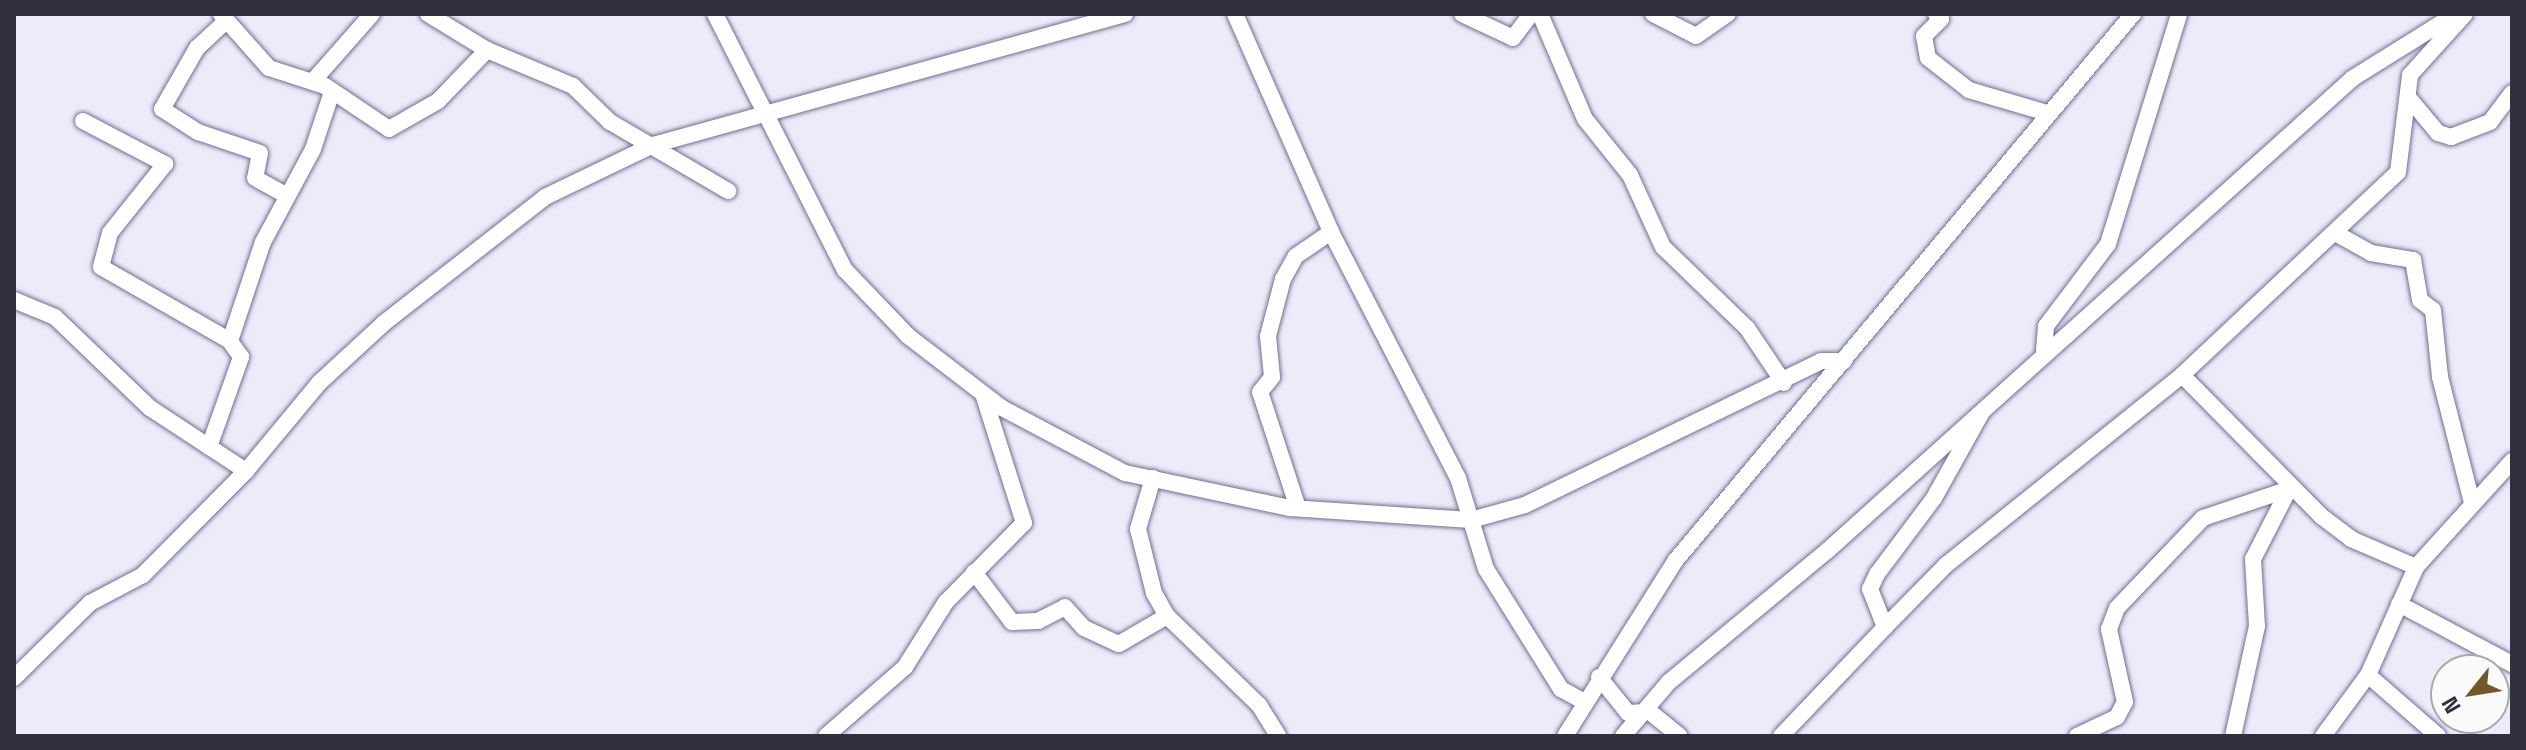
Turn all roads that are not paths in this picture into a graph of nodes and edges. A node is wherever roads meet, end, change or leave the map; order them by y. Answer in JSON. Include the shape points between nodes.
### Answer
{"nodes":[{"id":1,"x":372,"y":14,"type":"edge"},
{"id":2,"x":428,"y":14,"type":"edge"},
{"id":3,"x":715,"y":14,"type":"edge"},
{"id":4,"x":1125,"y":14,"type":"edge"},
{"id":5,"x":1235,"y":14,"type":"edge"},
{"id":6,"x":1462,"y":14,"type":"edge"},
{"id":7,"x":1531,"y":14,"type":"edge"},
{"id":8,"x":1540,"y":14,"type":"edge"},
{"id":9,"x":1653,"y":14,"type":"edge"},
{"id":10,"x":1728,"y":14,"type":"edge"},
{"id":11,"x":1936,"y":14,"type":"edge"},
{"id":12,"x":2133,"y":14,"type":"edge"},
{"id":13,"x":2179,"y":14,"type":"edge"},
{"id":14,"x":2456,"y":14,"type":"edge"},
{"id":15,"x":2465,"y":14,"type":"edge"},
{"id":16,"x":223,"y":18,"type":"edge"},
{"id":17,"x":487,"y":50,"type":"junction"},
{"id":18,"x":313,"y":81,"type":"junction"},
{"id":19,"x":332,"y":92,"type":"junction"},
{"id":20,"x":2512,"y":93,"type":"edge"},
{"id":21,"x":2408,"y":97,"type":"junction"},
{"id":22,"x":2047,"y":113,"type":"junction"},
{"id":23,"x":764,"y":114,"type":"junction"},
{"id":24,"x":83,"y":121,"type":"dead end"},
{"id":25,"x":653,"y":145,"type":"junction"},
{"id":26,"x":728,"y":191,"type":"dead end"},
{"id":27,"x":286,"y":195,"type":"junction"},
{"id":28,"x":1331,"y":232,"type":"junction"},
{"id":29,"x":2337,"y":234,"type":"junction"},
{"id":30,"x":14,"y":300,"type":"edge"},
{"id":31,"x":230,"y":341,"type":"junction"},
{"id":32,"x":2044,"y":350,"type":"junction"},
{"id":33,"x":1844,"y":361,"type":"junction"},
{"id":34,"x":2182,"y":375,"type":"junction"},
{"id":35,"x":1784,"y":383,"type":"junction"},
{"id":36,"x":982,"y":393,"type":"junction"},
{"id":37,"x":1985,"y":406,"type":"junction"},
{"id":38,"x":209,"y":447,"type":"junction"},
{"id":39,"x":2512,"y":461,"type":"edge"},
{"id":40,"x":246,"y":471,"type":"junction"},
{"id":41,"x":1153,"y":478,"type":"junction"},
{"id":42,"x":2289,"y":489,"type":"junction"},
{"id":43,"x":2472,"y":503,"type":"junction"},
{"id":44,"x":1298,"y":508,"type":"junction"},
{"id":45,"x":1471,"y":520,"type":"junction"},
{"id":46,"x":2416,"y":567,"type":"junction"},
{"id":47,"x":974,"y":572,"type":"junction"},
{"id":48,"x":2399,"y":604,"type":"junction"},
{"id":49,"x":1167,"y":616,"type":"junction"},
{"id":50,"x":1885,"y":627,"type":"junction"},
{"id":51,"x":2512,"y":664,"type":"edge"},
{"id":52,"x":2368,"y":675,"type":"junction"},
{"id":53,"x":1599,"y":677,"type":"junction"},
{"id":54,"x":14,"y":678,"type":"edge"},
{"id":55,"x":1584,"y":702,"type":"junction"},
{"id":56,"x":1650,"y":712,"type":"junction"},
{"id":57,"x":826,"y":736,"type":"edge"},
{"id":58,"x":1278,"y":736,"type":"edge"},
{"id":59,"x":1565,"y":736,"type":"edge"},
{"id":60,"x":1623,"y":736,"type":"edge"},
{"id":61,"x":1680,"y":736,"type":"edge"},
{"id":62,"x":1781,"y":736,"type":"edge"},
{"id":63,"x":2077,"y":736,"type":"edge"},
{"id":64,"x":2233,"y":736,"type":"edge"},
{"id":65,"x":2323,"y":736,"type":"edge"},
{"id":66,"x":2438,"y":736,"type":"edge"}],
"edges":[{"from":1,"to":18,"type":"street"},
{"from":2,"to":17,"type":"street"},
{"from":3,"to":23,"type":"street"},
{"from":4,"to":23,"type":"street"},
{"from":5,"to":28,"type":"street"},
{"from":6,"to":7,"type":"street","via":[[1513,38]]},
{"from":8,"to":35,"type":"street","via":[[1585,119],[1630,175],[1663,247],[1747,328]]},
{"from":9,"to":10,"type":"street","via":[[1696,36]]},
{"from":11,"to":22,"type":"street","via":[[1941,19],[1924,36],[1928,58],[1969,90]]},
{"from":12,"to":22,"type":"street"},
{"from":13,"to":32,"type":"street","via":[[2108,244],[2046,326]]},
{"from":14,"to":32,"type":"street","via":[[2353,78]]},
{"from":15,"to":21,"type":"street","via":[[2410,75]]},
{"from":16,"to":18,"type":"street","via":[[269,68]]},
{"from":16,"to":27,"type":"street","via":[[197,48],[162,109],[198,132],[260,153],[255,178]]},
{"from":17,"to":19,"type":"street","via":[[438,101],[394,128]]},
{"from":17,"to":25,"type":"street","via":[[573,86],[610,122]]},
{"from":18,"to":19,"type":"street"},
{"from":19,"to":27,"type":"street","via":[[325,124]]},
{"from":20,"to":21,"type":"street","via":[[2490,122],[2451,137],[2438,133]]},
{"from":21,"to":29,"type":"street","via":[[2398,172]]},
{"from":22,"to":33,"type":"street"},
{"from":23,"to":25,"type":"street"},
{"from":23,"to":36,"type":"street","via":[[845,270],[908,336]]},
{"from":24,"to":31,"type":"street","via":[[165,164],[110,233],[101,267]]},
{"from":25,"to":26,"type":"street"},
{"from":25,"to":40,"type":"street","via":[[545,197],[460,260],[319,383]]},
{"from":27,"to":31,"type":"street"},
{"from":28,"to":44,"type":"street","via":[[1296,256],[1283,279],[1268,336],[1272,377],[1260,392]]},
{"from":28,"to":45,"type":"street","via":[[1458,478]]},
{"from":29,"to":34,"type":"street"},
{"from":29,"to":43,"type":"street","via":[[2371,253],[2413,260],[2420,300],[2433,310],[2440,377]]},
{"from":30,"to":38,"type":"street","via":[[55,317],[150,408]]},
{"from":31,"to":38,"type":"street","via":[[241,357]]},
{"from":32,"to":37,"type":"street"},
{"from":33,"to":35,"type":"street","via":[[1821,361]]},
{"from":33,"to":53,"type":"street","via":[[1676,560]]},
{"from":34,"to":42,"type":"street"},
{"from":34,"to":50,"type":"street","via":[[1946,565]]},
{"from":35,"to":45,"type":"street","via":[[1525,505]]},
{"from":36,"to":41,"type":"street","via":[[1074,448]]},
{"from":36,"to":47,"type":"street","via":[[1024,523]]},
{"from":37,"to":50,"type":"street","via":[[1968,445],[1870,589]]},
{"from":37,"to":56,"type":"street","via":[[1669,682]]},
{"from":38,"to":40,"type":"street"},
{"from":39,"to":43,"type":"street"},
{"from":40,"to":54,"type":"street","via":[[143,575],[90,603]]},
{"from":41,"to":44,"type":"street"},
{"from":41,"to":49,"type":"street","via":[[1139,545]]},
{"from":42,"to":46,"type":"street","via":[[2351,539]]},
{"from":42,"to":63,"type":"street","via":[[2203,518],[2117,608],[2109,629],[2125,702],[2117,717]]},
{"from":42,"to":64,"type":"street","via":[[2253,559],[2257,626]]},
{"from":43,"to":46,"type":"street"},
{"from":44,"to":45,"type":"street"},
{"from":45,"to":55,"type":"street","via":[[1486,569],[1537,654],[1561,689]]},
{"from":46,"to":48,"type":"street"},
{"from":47,"to":49,"type":"street","via":[[1012,622],[1038,621],[1065,607],[1084,628],[1119,644]]},
{"from":47,"to":57,"type":"street","via":[[905,667]]},
{"from":48,"to":51,"type":"street"},
{"from":48,"to":52,"type":"street"},
{"from":49,"to":58,"type":"street","via":[[1200,641]]},
{"from":50,"to":62,"type":"street"},
{"from":52,"to":65,"type":"street"},
{"from":52,"to":66,"type":"street"},
{"from":53,"to":55,"type":"street"},
{"from":53,"to":56,"type":"street","via":[[1628,713]]},
{"from":55,"to":59,"type":"street"},
{"from":56,"to":60,"type":"street"},
{"from":56,"to":61,"type":"street"}]}
